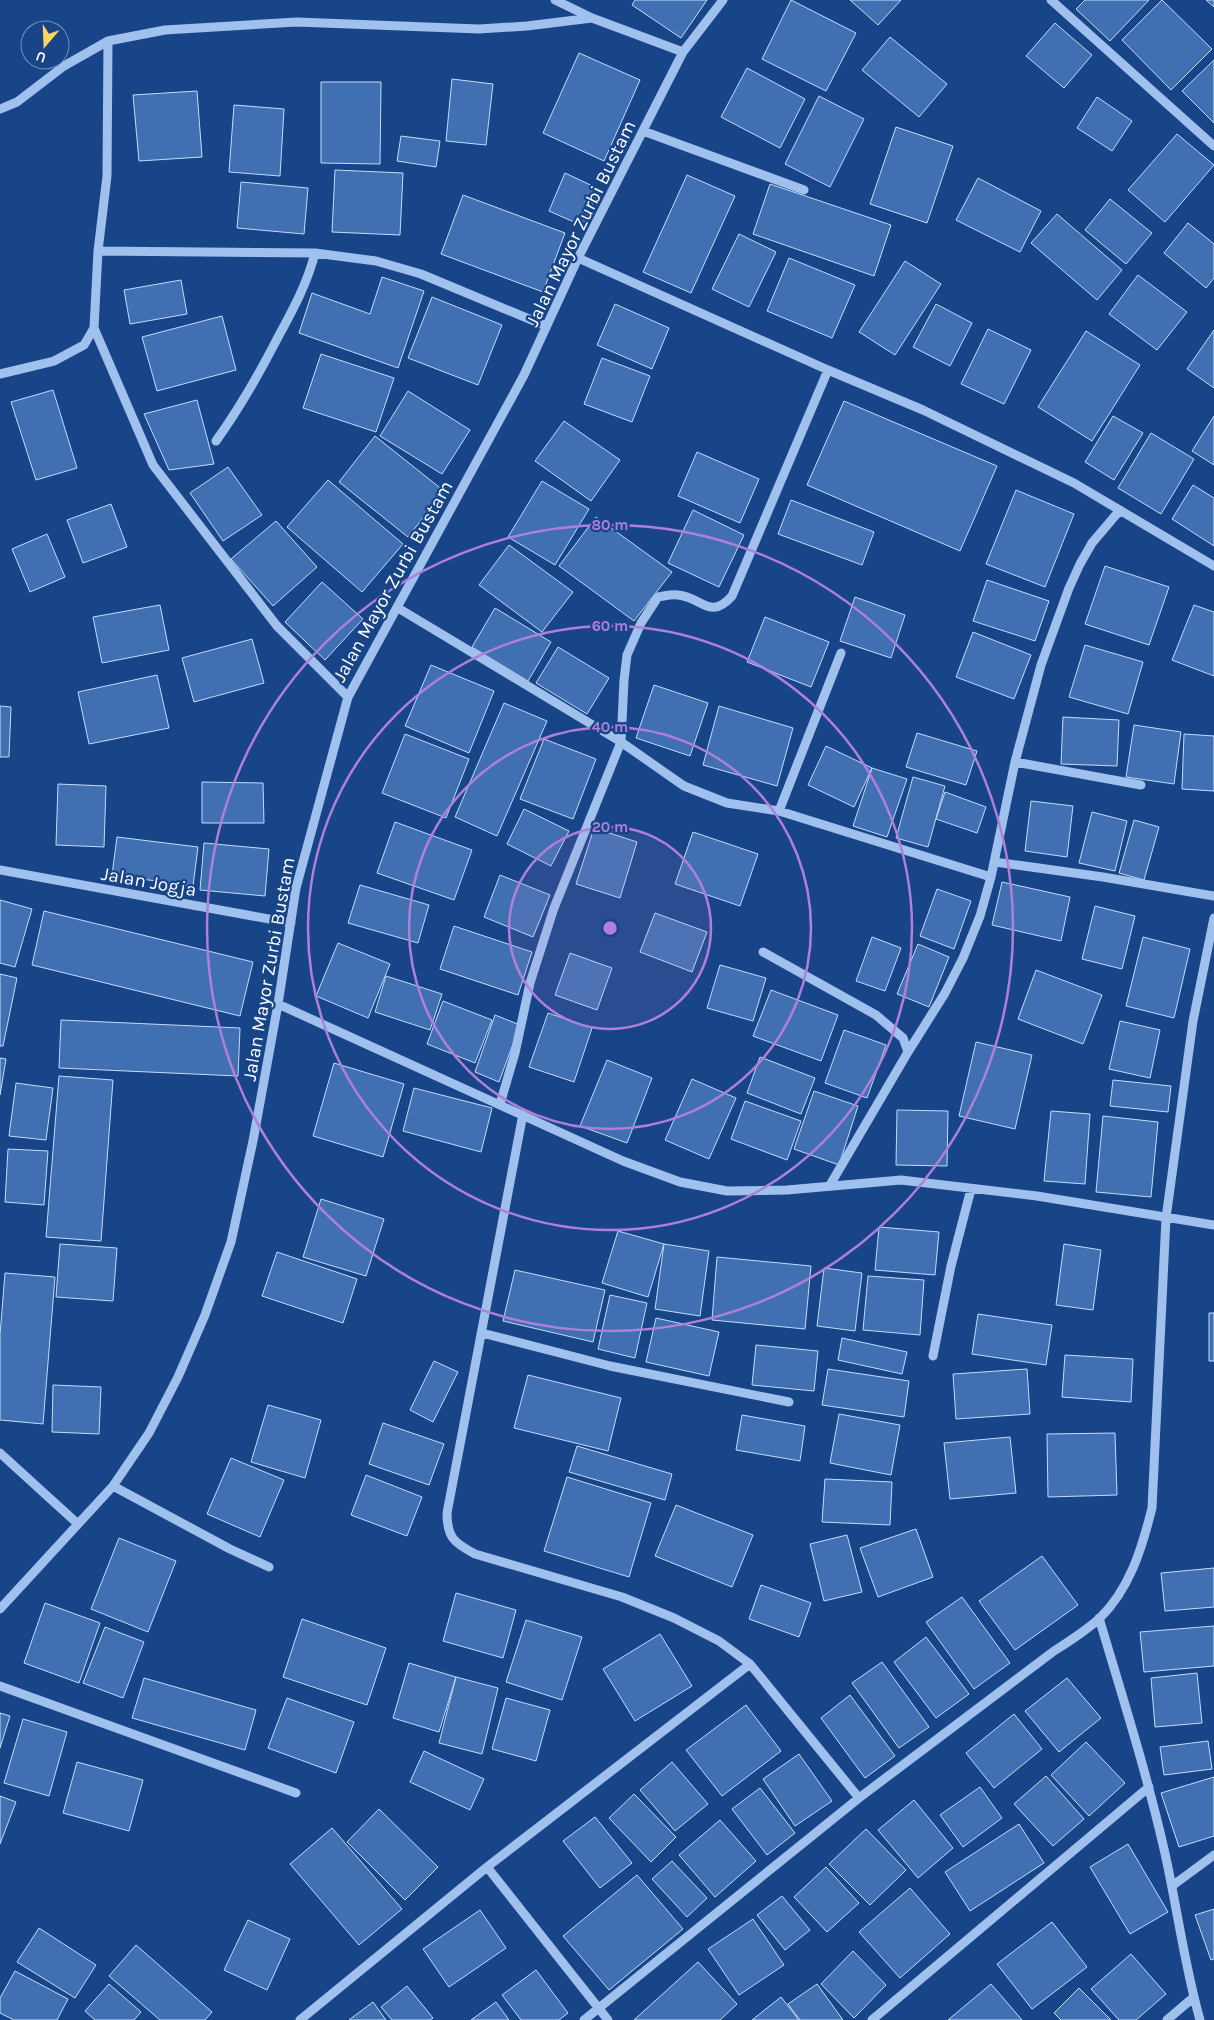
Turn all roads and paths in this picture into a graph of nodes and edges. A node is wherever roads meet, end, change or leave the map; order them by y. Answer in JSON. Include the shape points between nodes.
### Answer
{"nodes":[{"id":1,"x":555,"y":0,"type":"edge"},
{"id":2,"x":723,"y":0,"type":"edge"},
{"id":3,"x":1051,"y":0,"type":"edge"},
{"id":4,"x":592,"y":18,"type":"junction"},
{"id":5,"x":108,"y":41,"type":"junction"},
{"id":6,"x":683,"y":52,"type":"junction"},
{"id":7,"x":0,"y":109,"type":"edge"},
{"id":8,"x":643,"y":131,"type":"junction"},
{"id":9,"x":1214,"y":146,"type":"edge"},
{"id":10,"x":804,"y":190,"type":"dead end"},
{"id":11,"x":98,"y":250,"type":"junction"},
{"id":12,"x":315,"y":253,"type":"junction"},
{"id":13,"x":578,"y":258,"type":"junction"},
{"id":14,"x":546,"y":326,"type":"junction"},
{"id":15,"x":94,"y":328,"type":"junction"},
{"id":16,"x":828,"y":370,"type":"junction"},
{"id":17,"x":0,"y":374,"type":"edge"},
{"id":18,"x":216,"y":441,"type":"dead end"},
{"id":19,"x":1120,"y":510,"type":"junction"},
{"id":20,"x":1214,"y":566,"type":"edge"},
{"id":21,"x":398,"y":608,"type":"junction"},
{"id":22,"x":841,"y":653,"type":"dead end"},
{"id":23,"x":348,"y":697,"type":"junction"},
{"id":24,"x":621,"y":742,"type":"junction"},
{"id":25,"x":1015,"y":762,"type":"junction"},
{"id":26,"x":1141,"y":784,"type":"dead end"},
{"id":27,"x":779,"y":811,"type":"junction"},
{"id":28,"x":994,"y":862,"type":"junction"},
{"id":29,"x":0,"y":870,"type":"edge"},
{"id":30,"x":991,"y":877,"type":"junction"},
{"id":31,"x":1214,"y":896,"type":"edge"},
{"id":32,"x":1214,"y":918,"type":"edge"},
{"id":33,"x":291,"y":923,"type":"junction"},
{"id":34,"x":763,"y":952,"type":"dead end"},
{"id":35,"x":278,"y":1004,"type":"junction"},
{"id":36,"x":908,"y":1052,"type":"junction"},
{"id":37,"x":500,"y":1104,"type":"junction"},
{"id":38,"x":523,"y":1114,"type":"junction"},
{"id":39,"x":830,"y":1185,"type":"junction"},
{"id":40,"x":971,"y":1189,"type":"junction"},
{"id":41,"x":1166,"y":1218,"type":"junction"},
{"id":42,"x":1214,"y":1225,"type":"edge"},
{"id":43,"x":482,"y":1333,"type":"junction"},
{"id":44,"x":933,"y":1356,"type":"dead end"},
{"id":45,"x":788,"y":1402,"type":"dead end"},
{"id":46,"x":0,"y":1453,"type":"edge"},
{"id":47,"x":114,"y":1486,"type":"junction"},
{"id":48,"x":78,"y":1524,"type":"junction"},
{"id":49,"x":269,"y":1567,"type":"dead end"},
{"id":50,"x":0,"y":1609,"type":"edge"},
{"id":51,"x":1099,"y":1618,"type":"junction"},
{"id":52,"x":750,"y":1664,"type":"junction"},
{"id":53,"x":0,"y":1686,"type":"edge"},
{"id":54,"x":1149,"y":1787,"type":"junction"},
{"id":55,"x":296,"y":1793,"type":"dead end"},
{"id":56,"x":859,"y":1798,"type":"junction"},
{"id":57,"x":1214,"y":1855,"type":"edge"},
{"id":58,"x":487,"y":1867,"type":"junction"},
{"id":59,"x":1172,"y":1886,"type":"junction"},
{"id":60,"x":1194,"y":1998,"type":"junction"},
{"id":61,"x":598,"y":2008,"type":"junction"},
{"id":62,"x":300,"y":2020,"type":"edge"},
{"id":63,"x":584,"y":2020,"type":"edge"},
{"id":64,"x":608,"y":2020,"type":"edge"},
{"id":65,"x":872,"y":2020,"type":"edge"},
{"id":66,"x":1167,"y":2020,"type":"edge"},
{"id":67,"x":1200,"y":2020,"type":"edge"}],
"edges":[{"from":1,"to":4,"type":"street"},
{"from":2,"to":6,"type":"street","name":"Jalan Mayor Zurbi Bustam"},
{"from":3,"to":9,"type":"street"},
{"from":4,"to":5,"type":"street","via":[[479,29],[297,22],[165,30]]},
{"from":4,"to":6,"type":"street"},
{"from":5,"to":7,"type":"street","via":[[64,66],[17,102]]},
{"from":5,"to":11,"type":"street","via":[[107,176]]},
{"from":6,"to":8,"type":"street","name":"Jalan Mayor Zurbi Bustam"},
{"from":8,"to":10,"type":"street"},
{"from":8,"to":13,"type":"street","name":"Jalan Mayor Zurbi Bustam"},
{"from":11,"to":12,"type":"street"},
{"from":11,"to":15,"type":"street"},
{"from":12,"to":14,"type":"street","via":[[376,262],[421,274]]},
{"from":12,"to":18,"type":"street","via":[[310,273],[289,317],[236,412]]},
{"from":13,"to":14,"type":"street","name":"Jalan Mayor Zurbi Bustam"},
{"from":13,"to":16,"type":"street"},
{"from":14,"to":21,"type":"street","name":"Jalan Mayor Zurbi Bustam","via":[[524,375]]},
{"from":15,"to":17,"type":"street","via":[[84,345],[54,361]]},
{"from":15,"to":23,"type":"street","via":[[152,465],[277,626]]},
{"from":16,"to":19,"type":"street","via":[[923,410],[1074,483]]},
{"from":16,"to":24,"type":"street","via":[[732,596],[723,606],[714,608],[680,595],[658,598],[641,623],[628,655]]},
{"from":19,"to":20,"type":"street"},
{"from":19,"to":25,"type":"street","via":[[1092,543],[1069,588],[1041,665]]},
{"from":21,"to":23,"type":"street","name":"Jalan Mayor Zurbi Bustam"},
{"from":21,"to":24,"type":"street"},
{"from":22,"to":27,"type":"street"},
{"from":23,"to":33,"type":"street","name":"Jalan Mayor Zurbi Bustam","via":[[296,888]]},
{"from":24,"to":27,"type":"street","via":[[684,786],[727,803]]},
{"from":24,"to":37,"type":"street","via":[[551,916],[530,983]]},
{"from":25,"to":26,"type":"street"},
{"from":25,"to":28,"type":"street"},
{"from":27,"to":30,"type":"street"},
{"from":28,"to":30,"type":"street"},
{"from":28,"to":31,"type":"street"},
{"from":29,"to":33,"type":"street","name":"Jalan Jogja"},
{"from":30,"to":36,"type":"street","via":[[963,958]]},
{"from":32,"to":41,"type":"street","via":[[1193,1021]]},
{"from":33,"to":35,"type":"street","name":"Jalan Mayor Zurbi Bustam"},
{"from":34,"to":36,"type":"street","via":[[876,1015],[903,1038]]},
{"from":35,"to":37,"type":"street"},
{"from":35,"to":47,"type":"street","name":"Jalan Mayor Zurbi Bustam","via":[[254,1141],[231,1242],[178,1377],[149,1433]]},
{"from":36,"to":39,"type":"street"},
{"from":37,"to":38,"type":"street"},
{"from":38,"to":39,"type":"street","via":[[623,1161],[680,1182],[727,1191]]},
{"from":38,"to":43,"type":"street"},
{"from":39,"to":40,"type":"street","via":[[901,1180]]},
{"from":40,"to":41,"type":"street","via":[[1037,1196]]},
{"from":40,"to":44,"type":"street"},
{"from":41,"to":42,"type":"street"},
{"from":41,"to":51,"type":"street","via":[[1152,1508],[1142,1549],[1128,1578]]},
{"from":43,"to":45,"type":"street","via":[[610,1366]]},
{"from":43,"to":52,"type":"street","via":[[447,1513],[451,1537],[475,1554],[622,1597],[674,1618],[719,1641]]},
{"from":46,"to":48,"type":"street"},
{"from":47,"to":48,"type":"street","name":"Jalan Mayor Zurbi Bustam"},
{"from":47,"to":49,"type":"street","via":[[230,1550]]},
{"from":48,"to":50,"type":"street","name":"Jalan Mayor Zurbi Bustam"},
{"from":51,"to":54,"type":"street"},
{"from":51,"to":56,"type":"street"},
{"from":52,"to":56,"type":"street"},
{"from":52,"to":58,"type":"street"},
{"from":53,"to":55,"type":"street"},
{"from":54,"to":59,"type":"street"},
{"from":54,"to":65,"type":"street"},
{"from":56,"to":61,"type":"street"},
{"from":57,"to":59,"type":"street"},
{"from":58,"to":61,"type":"street"},
{"from":58,"to":62,"type":"street"},
{"from":59,"to":60,"type":"street"},
{"from":60,"to":66,"type":"street"},
{"from":60,"to":67,"type":"street"},
{"from":61,"to":63,"type":"street"},
{"from":61,"to":64,"type":"street"}]}
